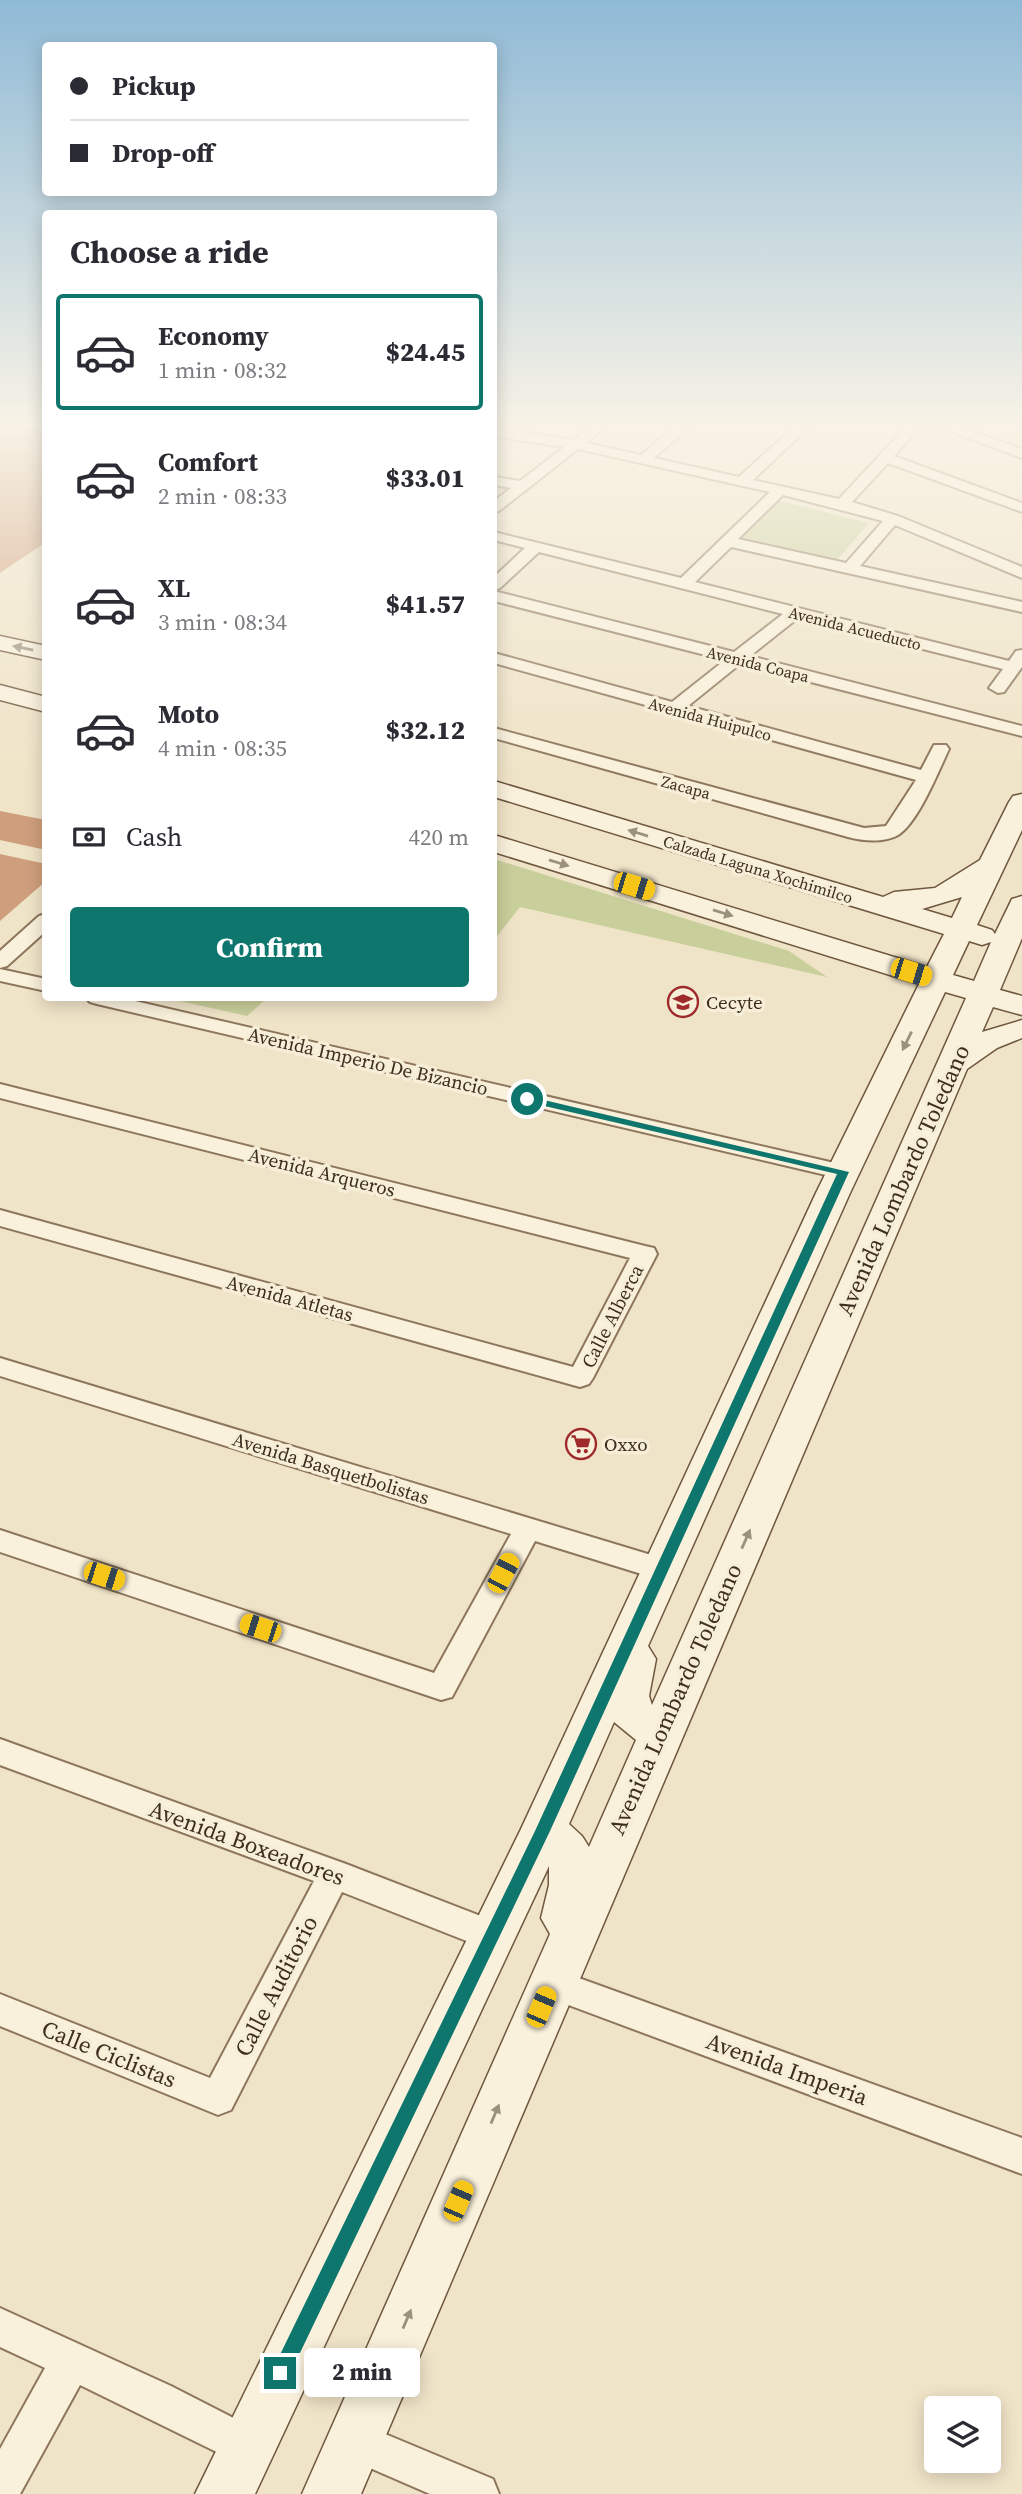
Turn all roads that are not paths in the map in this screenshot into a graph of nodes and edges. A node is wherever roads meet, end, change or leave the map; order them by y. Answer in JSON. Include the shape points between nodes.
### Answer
{"nodes":[{"id":1,"x":511,"y":540,"type":"edge"},
{"id":2,"x":874,"y":540,"type":"edge"},
{"id":3,"x":944,"y":540,"type":"edge"},
{"id":4,"x":729,"y":542,"type":"joint"},
{"id":5,"x":536,"y":547,"type":"junction"},
{"id":6,"x":849,"y":569,"type":"junction"},
{"id":7,"x":1022,"y":573,"type":"edge"},
{"id":8,"x":497,"y":582,"type":"edge"},
{"id":9,"x":683,"y":585,"type":"junction"},
{"id":10,"x":497,"y":597,"type":"edge"},
{"id":11,"x":1022,"y":607,"type":"edge"},
{"id":12,"x":793,"y":612,"type":"junction"},
{"id":13,"x":0,"y":643,"type":"edge"},
{"id":14,"x":42,"y":652,"type":"edge"},
{"id":15,"x":497,"y":659,"type":"edge"},
{"id":16,"x":736,"y":659,"type":"junction"},
{"id":17,"x":1018,"y":661,"type":"edge"},
{"id":18,"x":998,"y":688,"type":"dead end"},
{"id":19,"x":0,"y":690,"type":"edge"},
{"id":20,"x":42,"y":698,"type":"edge"},
{"id":21,"x":42,"y":704,"type":"edge"},
{"id":22,"x":674,"y":709,"type":"junction"},
{"id":23,"x":1022,"y":731,"type":"edge"},
{"id":24,"x":497,"y":734,"type":"edge"},
{"id":25,"x":940,"y":749,"type":"dead end"},
{"id":26,"x":926,"y":777,"type":"junction"},
{"id":27,"x":497,"y":790,"type":"edge"},
{"id":28,"x":497,"y":795,"type":"edge"},
{"id":29,"x":527,"y":799,"type":"junction"},
{"id":30,"x":1022,"y":802,"type":"edge"},
{"id":31,"x":497,"y":844,"type":"edge"},
{"id":32,"x":994,"y":862,"type":"junction"},
{"id":33,"x":858,"y":899,"type":"junction"},
{"id":34,"x":1022,"y":905,"type":"edge"},
{"id":35,"x":42,"y":924,"type":"edge"},
{"id":36,"x":961,"y":930,"type":"junction"},
{"id":37,"x":1014,"y":946,"type":"edge"},
{"id":38,"x":0,"y":962,"type":"edge"},
{"id":39,"x":0,"y":975,"type":"edge"},
{"id":40,"x":936,"y":979,"type":"junction"},
{"id":41,"x":42,"y":984,"type":"edge"},
{"id":42,"x":984,"y":994,"type":"junction"},
{"id":43,"x":110,"y":1001,"type":"edge"},
{"id":44,"x":1022,"y":1006,"type":"edge"},
{"id":45,"x":1022,"y":1029,"type":"edge"},
{"id":46,"x":954,"y":1063,"type":"junction"},
{"id":47,"x":0,"y":1091,"type":"edge"},
{"id":48,"x":843,"y":1172,"type":"junction"},
{"id":49,"x":0,"y":1218,"type":"edge"},
{"id":50,"x":645,"y":1254,"type":"joint"},
{"id":51,"x":0,"y":1367,"type":"edge"},
{"id":52,"x":580,"y":1378,"type":"joint"},
{"id":53,"x":528,"y":1528,"type":"junction"},
{"id":54,"x":0,"y":1541,"type":"edge"},
{"id":55,"x":658,"y":1577,"type":"junction"},
{"id":56,"x":661,"y":1733,"type":"junction"},
{"id":57,"x":0,"y":1752,"type":"edge"},
{"id":58,"x":542,"y":1831,"type":"junction"},
{"id":59,"x":334,"y":1874,"type":"junction"},
{"id":60,"x":492,"y":1936,"type":"junction"},
{"id":61,"x":551,"y":1983,"type":"junction"},
{"id":62,"x":0,"y":2010,"type":"edge"},
{"id":63,"x":218,"y":2098,"type":"joint"},
{"id":64,"x":1022,"y":2156,"type":"edge"},
{"id":65,"x":0,"y":2327,"type":"edge"},
{"id":66,"x":72,"y":2360,"type":"junction"},
{"id":67,"x":354,"y":2441,"type":"junction"},
{"id":68,"x":245,"y":2445,"type":"junction"},
{"id":69,"x":0,"y":2489,"type":"edge"},
{"id":70,"x":224,"y":2494,"type":"edge"},
{"id":71,"x":331,"y":2494,"type":"edge"},
{"id":72,"x":478,"y":2494,"type":"edge"}],
"edges":[{"from":1,"to":5,"type":"street","name":"Avenida Acueducto"},
{"from":2,"to":6,"type":"street"},
{"from":3,"to":7,"type":"street"},
{"from":4,"to":6,"type":"street"},
{"from":4,"to":9,"type":"street"},
{"from":5,"to":8,"type":"street"},
{"from":5,"to":9,"type":"street","name":"Avenida Acueducto"},
{"from":6,"to":11,"type":"street"},
{"from":9,"to":12,"type":"street","name":"Avenida Acueducto"},
{"from":10,"to":16,"type":"street","name":"Avenida Coapa"},
{"from":12,"to":16,"type":"street"},
{"from":12,"to":17,"type":"street","name":"Avenida Acueducto"},
{"from":14,"to":13,"type":"main road","one_way":true},
{"from":15,"to":22,"type":"street","name":"Avenida Huipulco"},
{"from":16,"to":22,"type":"street"},
{"from":16,"to":23,"type":"street","name":"Avenida Coapa"},
{"from":17,"to":18,"type":"street"},
{"from":19,"to":20,"type":"main road"},
{"from":19,"to":21,"type":"main road"},
{"from":22,"to":26,"type":"street","name":"Avenida Huipulco"},
{"from":24,"to":26,"type":"street","name":"Zacapa","via":[[855,833],[894,830]]},
{"from":25,"to":26,"type":"street"},
{"from":27,"to":29,"type":"main road","name":"Calzada Laguna Xochimilco"},
{"from":28,"to":29,"type":"main road"},
{"from":33,"to":29,"type":"main road","name":"Calzada Laguna Xochimilco","one_way":true},
{"from":30,"to":32,"type":"main road"},
{"from":31,"to":40,"type":"main road","one_way":true},
{"from":32,"to":33,"type":"main road","via":[[957,891],[939,898],[916,902]]},
{"from":32,"to":36,"type":"main road"},
{"from":33,"to":36,"type":"main road","name":"Calzada Laguna Xochimilco"},
{"from":34,"to":37,"type":"main road","name":"Avenida Lombardo Toledano"},
{"from":35,"to":38,"type":"street"},
{"from":36,"to":37,"type":"main road","name":"Calzada Laguna Xochimilco"},
{"from":36,"to":40,"type":"main road"},
{"from":37,"to":42,"type":"main road","name":"Avenida Lombardo Toledano"},
{"from":39,"to":41,"type":"street"},
{"from":40,"to":42,"type":"main road"},
{"from":40,"to":48,"type":"main road","one_way":true},
{"from":42,"to":44,"type":"main road"},
{"from":42,"to":46,"type":"main road","name":"Avenida Lombardo Toledano"},
{"from":43,"to":48,"type":"street","name":"Avenida Imperio De Bizancio"},
{"from":45,"to":46,"type":"main road","via":[[1003,1032],[977,1045]]},
{"from":56,"to":46,"type":"main road","name":"Avenida Lombardo Toledano","one_way":true},
{"from":47,"to":50,"type":"street","name":"Avenida Arqueros"},
{"from":48,"to":55,"type":"main road"},
{"from":49,"to":52,"type":"street","name":"Avenida Atletas"},
{"from":50,"to":52,"type":"street","name":"Calle Alberca"},
{"from":51,"to":53,"type":"street","name":"Avenida Basquetbolistas"},
{"from":53,"to":54,"type":"street","via":[[441,1688]]},
{"from":53,"to":55,"type":"street","name":"Avenida Basquetbolistas"},
{"from":55,"to":56,"type":"main road","via":[[625,1698],[638,1721]]},
{"from":55,"to":58,"type":"main road"},
{"from":56,"to":61,"type":"main road","name":"Avenida Lombardo Toledano"},
{"from":57,"to":59,"type":"street","name":"Avenida Boxeadores"},
{"from":58,"to":60,"type":"main road"},
{"from":58,"to":61,"type":"main road","via":[[568,1853],[573,1881]]},
{"from":59,"to":60,"type":"street","name":"Avenida Boxeadores"},
{"from":59,"to":63,"type":"street","name":"Calle Auditorio"},
{"from":60,"to":68,"type":"main road"},
{"from":61,"to":64,"type":"street","name":"Avenida Imperia"},
{"from":67,"to":61,"type":"main road","name":"Avenida Lombardo Toledano","one_way":true},
{"from":62,"to":63,"type":"street","name":"Calle Ciclistas"},
{"from":65,"to":66,"type":"street"},
{"from":66,"to":68,"type":"street"},
{"from":66,"to":69,"type":"street"},
{"from":67,"to":71,"type":"main road","name":"Avenida Lombardo Toledano"},
{"from":67,"to":72,"type":"street"},
{"from":68,"to":70,"type":"main road"}]}
